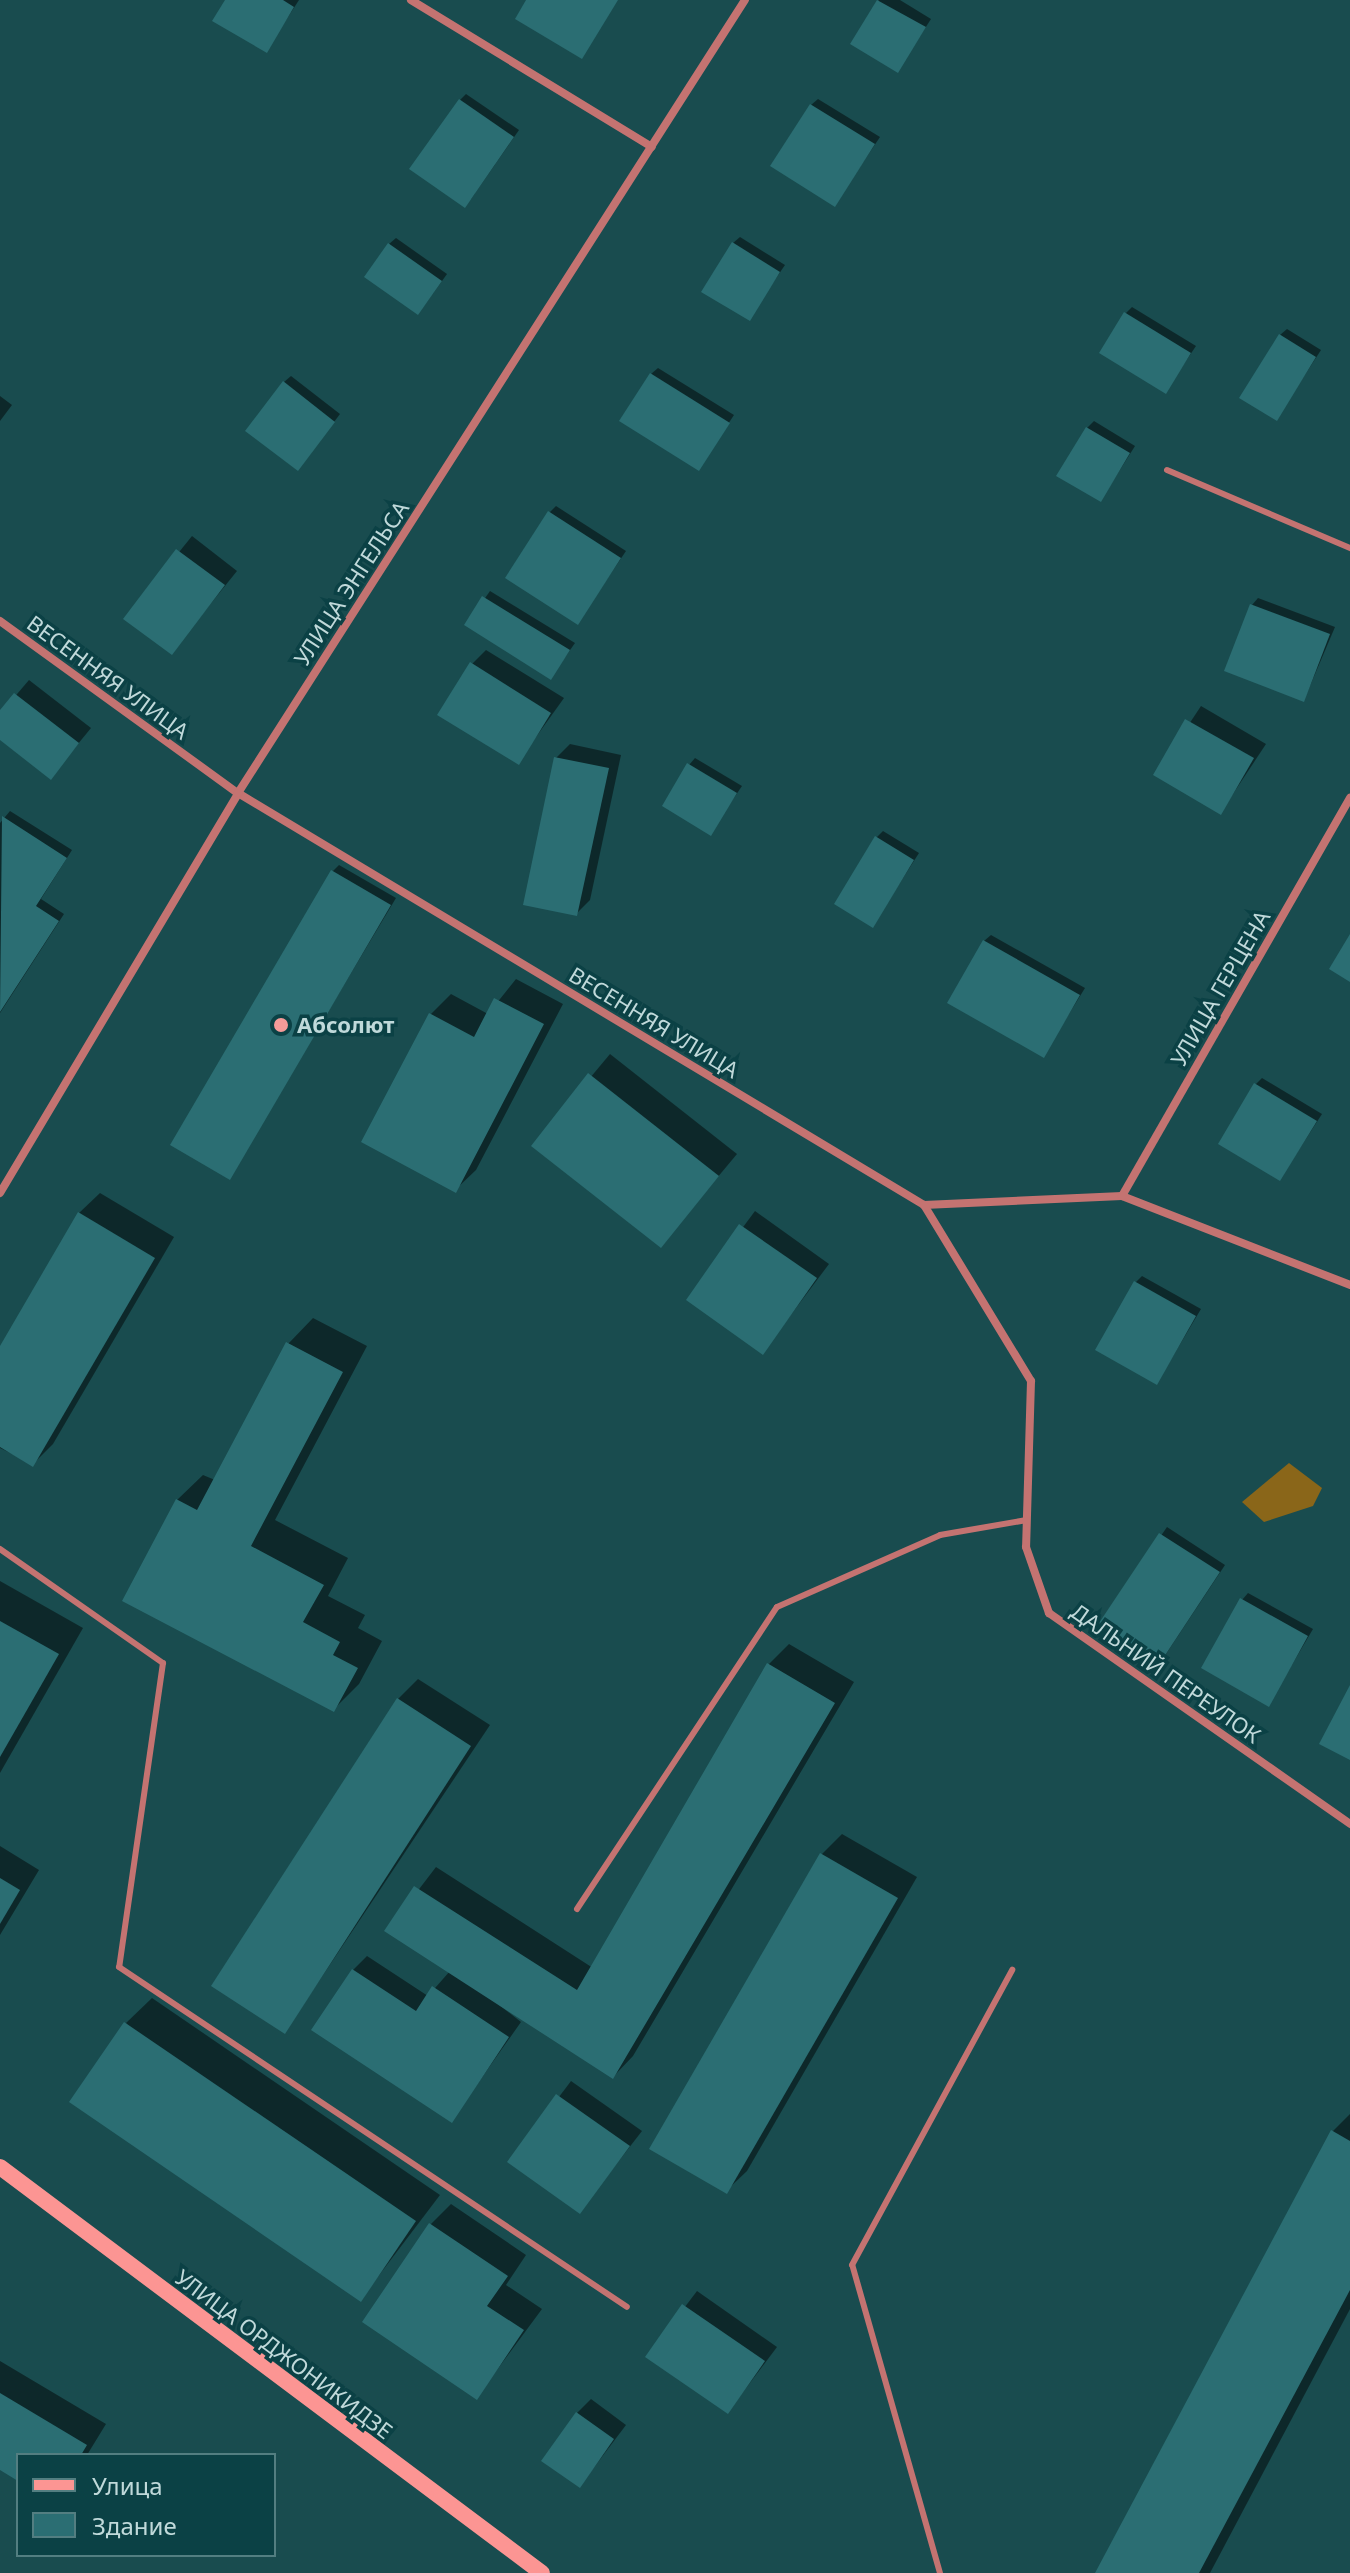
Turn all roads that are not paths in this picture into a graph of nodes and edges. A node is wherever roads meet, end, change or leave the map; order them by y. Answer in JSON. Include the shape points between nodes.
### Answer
{"nodes":[{"id":1,"x":411,"y":0,"type":"edge"},
{"id":2,"x":745,"y":0,"type":"edge"},
{"id":3,"x":652,"y":147,"type":"junction"},
{"id":4,"x":1167,"y":470,"type":"dead end"},
{"id":5,"x":1350,"y":548,"type":"edge"},
{"id":6,"x":0,"y":621,"type":"edge"},
{"id":7,"x":238,"y":793,"type":"junction"},
{"id":8,"x":1350,"y":798,"type":"edge"},
{"id":9,"x":0,"y":1193,"type":"edge"},
{"id":10,"x":1122,"y":1196,"type":"junction"},
{"id":11,"x":924,"y":1205,"type":"junction"},
{"id":12,"x":1350,"y":1285,"type":"edge"},
{"id":13,"x":1027,"y":1520,"type":"junction"},
{"id":14,"x":0,"y":1549,"type":"edge"},
{"id":15,"x":1350,"y":1824,"type":"edge"},
{"id":16,"x":577,"y":1909,"type":"dead end"},
{"id":17,"x":1012,"y":1970,"type":"dead end"},
{"id":18,"x":0,"y":2167,"type":"edge"},
{"id":19,"x":627,"y":2307,"type":"dead end"},
{"id":20,"x":542,"y":2573,"type":"edge"},
{"id":21,"x":940,"y":2573,"type":"edge"}],
"edges":[{"from":1,"to":3,"type":"street"},
{"from":2,"to":3,"type":"street","name":"УЛИЦА ЭНГЕЛЬСА"},
{"from":3,"to":7,"type":"street","name":"УЛИЦА ЭНГЕЛЬСА"},
{"from":4,"to":5,"type":"lane"},
{"from":6,"to":7,"type":"street","name":"ВЕСЕННЯЯ УЛИЦА"},
{"from":7,"to":9,"type":"street","name":"УЛИЦА ЭНГЕЛЬСА"},
{"from":7,"to":11,"type":"street","name":"ВЕСЕННЯЯ УЛИЦА"},
{"from":8,"to":10,"type":"street","name":"УЛИЦА ГЕРЦЕНА"},
{"from":10,"to":11,"type":"street"},
{"from":10,"to":12,"type":"street"},
{"from":11,"to":13,"type":"street","name":"ДАЛЬНИЙ ПЕРЕУЛОК","via":[[1031,1381]]},
{"from":13,"to":15,"type":"street","name":"ДАЛЬНИЙ ПЕРЕУЛОК","via":[[1026,1547],[1049,1613]]},
{"from":13,"to":16,"type":"lane","via":[[940,1535],[777,1607]]},
{"from":14,"to":19,"type":"lane","via":[[163,1663],[119,1967]]},
{"from":17,"to":21,"type":"lane","via":[[852,2265]]},
{"from":18,"to":20,"type":"main road","name":"УЛИЦА ОРДЖОНИКИДЗЕ"}]}
